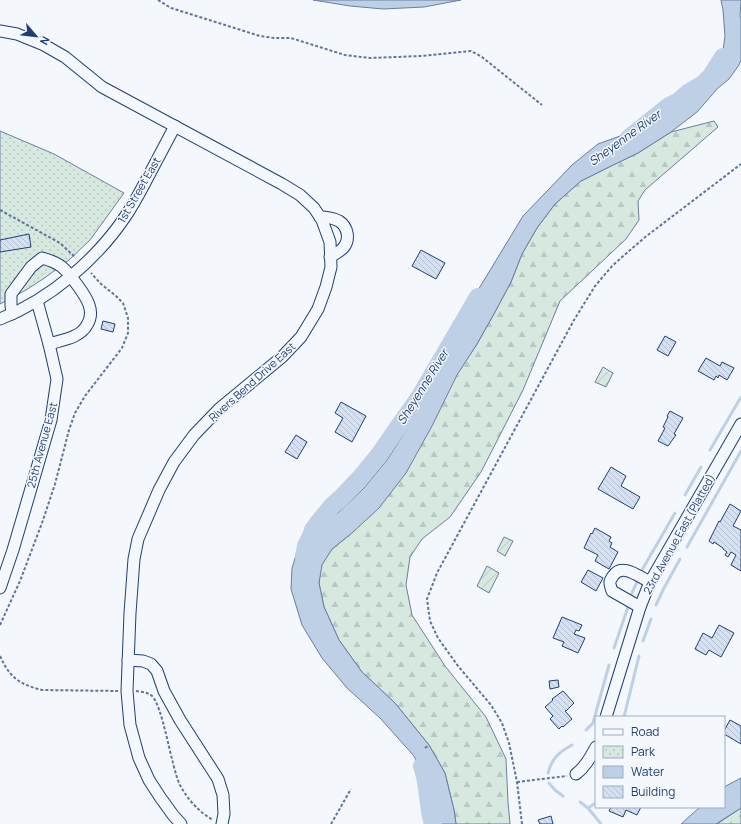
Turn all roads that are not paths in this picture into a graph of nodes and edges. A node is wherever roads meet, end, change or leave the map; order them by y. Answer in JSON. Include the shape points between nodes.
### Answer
{"nodes":[{"id":1,"x":0,"y":30,"type":"edge"},
{"id":2,"x":175,"y":126,"type":"junction"},
{"id":3,"x":320,"y":217,"type":"junction"},
{"id":4,"x":330,"y":257,"type":"junction"},
{"id":5,"x":71,"y":276,"type":"junction"},
{"id":6,"x":37,"y":301,"type":"junction"},
{"id":7,"x":12,"y":314,"type":"junction"},
{"id":8,"x":0,"y":319,"type":"edge"},
{"id":9,"x":49,"y":344,"type":"junction"},
{"id":10,"x":741,"y":424,"type":"edge"},
{"id":11,"x":650,"y":582,"type":"junction"},
{"id":12,"x":0,"y":588,"type":"edge"},
{"id":13,"x":640,"y":607,"type":"junction"},
{"id":14,"x":128,"y":660,"type":"junction"},
{"id":15,"x":606,"y":716,"type":"edge"},
{"id":16,"x":595,"y":749,"type":"edge"},
{"id":17,"x":576,"y":774,"type":"road end"},
{"id":18,"x":218,"y":822,"type":"edge"},
{"id":19,"x":181,"y":824,"type":"edge"}],
"edges":[{"from":1,"to":2,"type":"street","name":"Rivers Bend Drive East","via":[[44,45],[65,57],[102,87]]},
{"from":2,"to":3,"type":"street","name":"Rivers Bend Drive East","via":[[300,195]]},
{"from":2,"to":5,"type":"street","name":"1st Street East","via":[[135,201],[115,232]]},
{"from":3,"to":4,"type":"street","name":"Rivers Bend Drive East","via":[[330,242]]},
{"from":3,"to":4,"type":"street","via":[[338,220],[348,233],[344,247]]},
{"from":4,"to":14,"type":"street","name":"Rivers Bend Drive East","via":[[331,267],[318,310],[301,337],[194,435],[174,462],[159,490],[138,539],[134,559]]},
{"from":5,"to":6,"type":"street","name":"1st Street East"},
{"from":5,"to":7,"type":"street","via":[[62,266],[42,258],[31,267],[11,294]]},
{"from":5,"to":9,"type":"street","via":[[87,298],[91,310],[90,320],[83,331],[73,337]]},
{"from":6,"to":7,"type":"street","name":"1st Street East"},
{"from":6,"to":9,"type":"street","name":"25th Avenue East"},
{"from":7,"to":8,"type":"street","name":"1st Street East"},
{"from":9,"to":12,"type":"street","name":"25th Avenue East","via":[[57,380],[51,420]]},
{"from":10,"to":11,"type":"street","name":"23rd Avenue East (Platted)"},
{"from":11,"to":13,"type":"street","name":"23rd Avenue East (Platted)"},
{"from":11,"to":13,"type":"street","via":[[621,570],[615,573],[610,581],[612,591]]},
{"from":13,"to":15,"type":"street","name":"23rd Avenue East (Platted)"},
{"from":14,"to":18,"type":"street","via":[[144,661],[157,671],[164,691],[180,720],[218,780],[223,795],[224,814]]},
{"from":14,"to":19,"type":"street","name":"Rivers Bend Drive East","via":[[130,725],[139,758],[152,786]]},
{"from":16,"to":17,"type":"street"}]}
